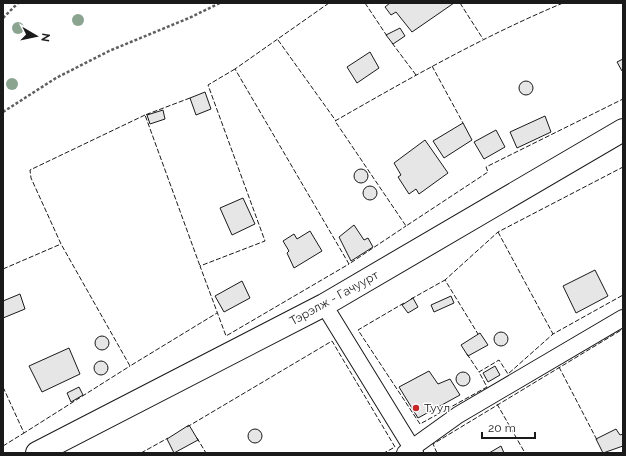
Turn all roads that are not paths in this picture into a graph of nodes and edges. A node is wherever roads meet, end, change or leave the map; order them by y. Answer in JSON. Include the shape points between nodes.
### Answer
{"nodes":[{"id":1,"x":623,"y":130,"type":"edge"},
{"id":2,"x":324,"y":305,"type":"junction"},
{"id":3,"x":623,"y":318,"type":"edge"},
{"id":4,"x":411,"y":452,"type":"edge"},
{"id":5,"x":37,"y":453,"type":"edge"}],
"edges":[{"from":1,"to":2,"type":"main road","name":"Тэрэлж - Гачуурт"},
{"from":2,"to":4,"type":"street"},
{"from":2,"to":5,"type":"main road","name":"Тэрэлж - Гачуурт"},
{"from":3,"to":4,"type":"street","via":[[458,415]]}]}
